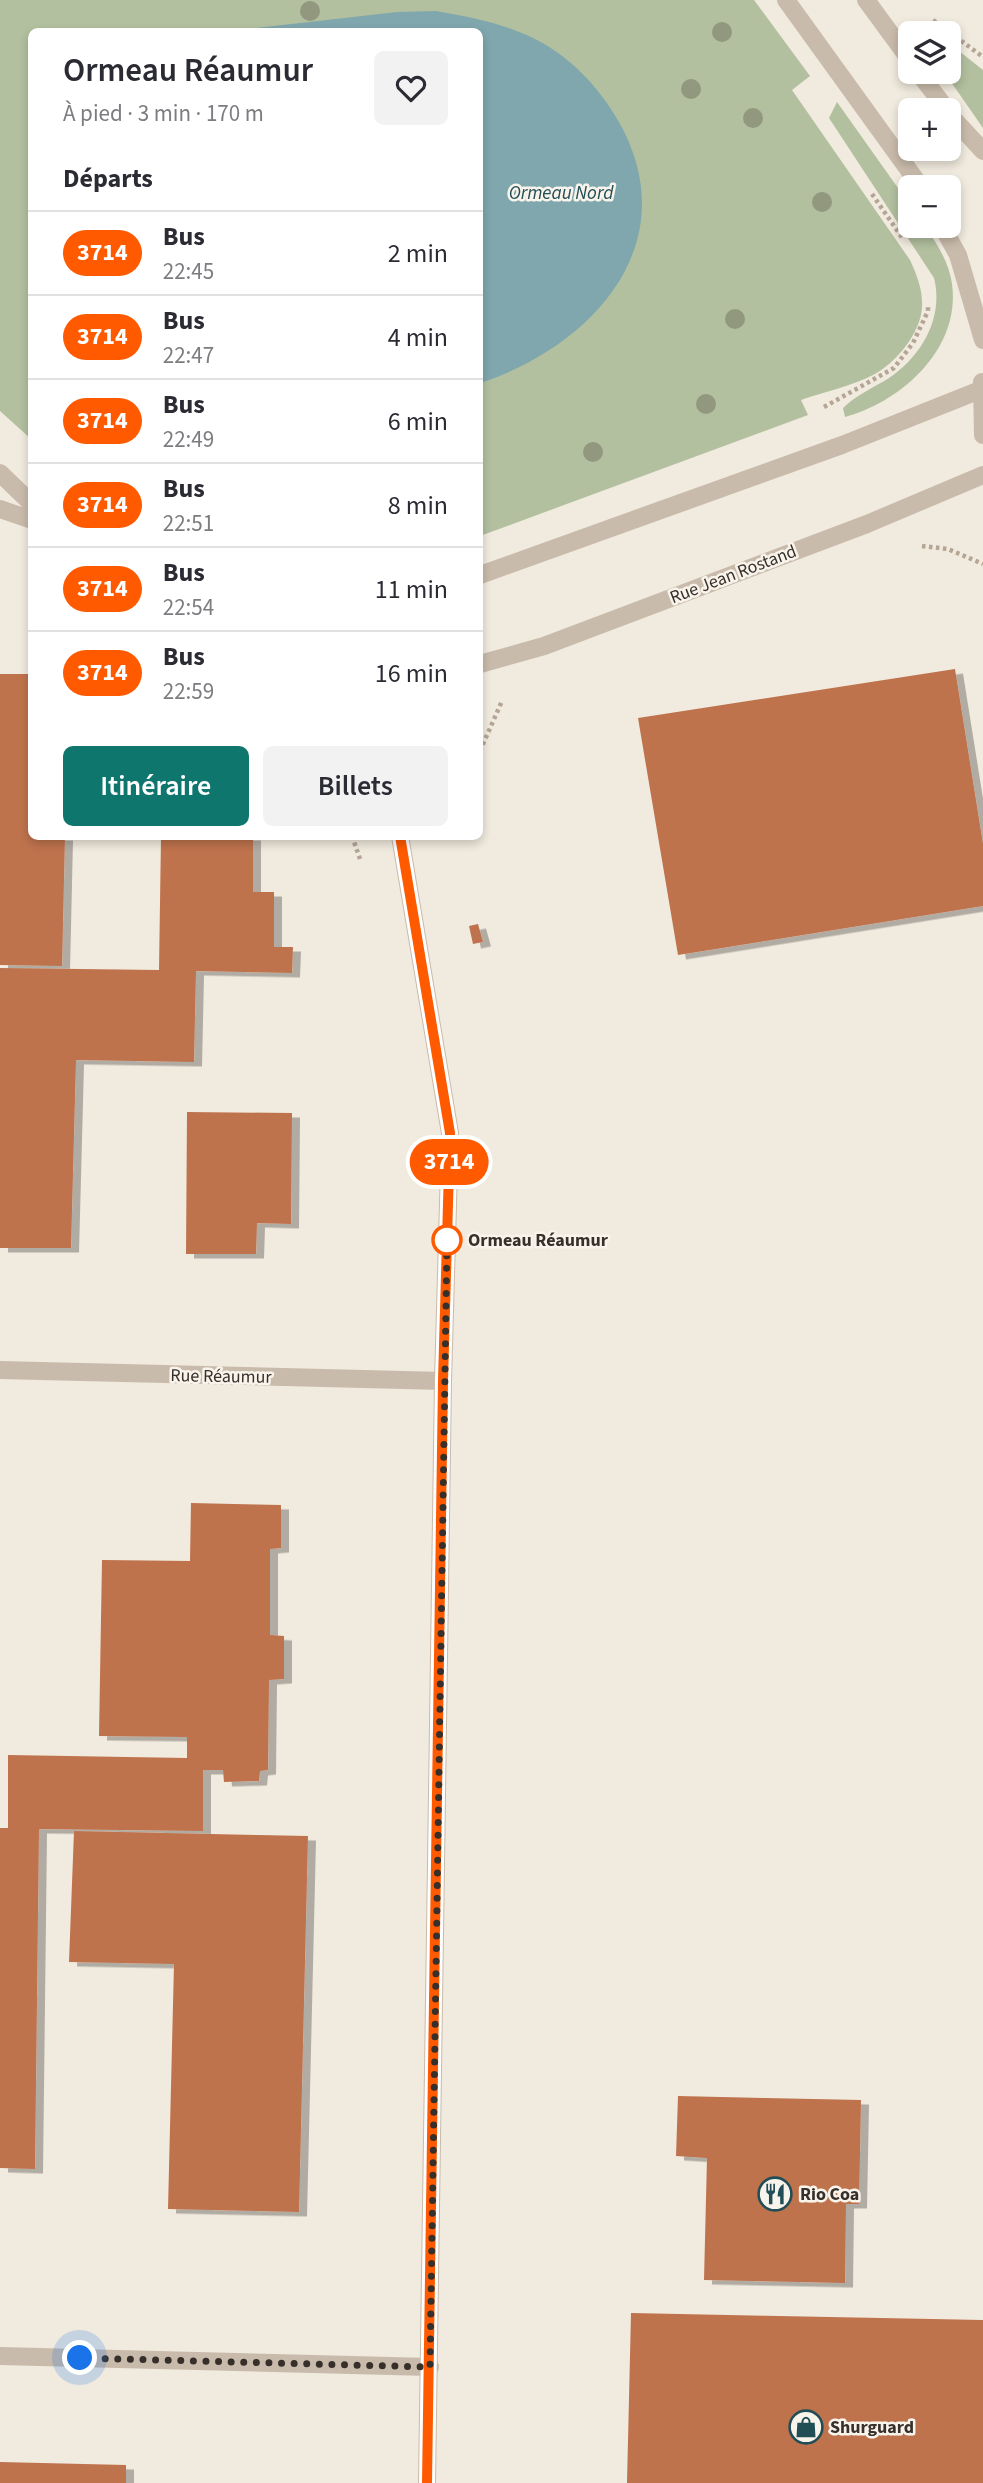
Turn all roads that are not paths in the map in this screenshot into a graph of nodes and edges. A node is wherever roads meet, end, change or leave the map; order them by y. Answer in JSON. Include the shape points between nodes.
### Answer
{"nodes":[{"id":1,"x":786,"y":0,"type":"edge"},
{"id":2,"x":866,"y":0,"type":"edge"},
{"id":3,"x":898,"y":44,"type":"edge"},
{"id":4,"x":927,"y":84,"type":"edge"},
{"id":5,"x":938,"y":98,"type":"edge"},
{"id":6,"x":961,"y":130,"type":"edge"},
{"id":7,"x":983,"y":151,"type":"edge"},
{"id":8,"x":912,"y":175,"type":"edge"},
{"id":9,"x":949,"y":238,"type":"edge"},
{"id":10,"x":983,"y":340,"type":"edge"},
{"id":11,"x":982,"y":385,"type":"edge"},
{"id":12,"x":983,"y":435,"type":"edge"},
{"id":13,"x":0,"y":473,"type":"edge"},
{"id":14,"x":983,"y":475,"type":"edge"},
{"id":15,"x":28,"y":500,"type":"edge"},
{"id":16,"x":0,"y":509,"type":"edge"},
{"id":17,"x":28,"y":519,"type":"edge"},
{"id":18,"x":483,"y":574,"type":"edge"},
{"id":19,"x":483,"y":663,"type":"edge"},
{"id":20,"x":401,"y":840,"type":"edge"},
{"id":21,"x":0,"y":1370,"type":"edge"},
{"id":22,"x":443,"y":1381,"type":"junction"},
{"id":23,"x":0,"y":2356,"type":"edge"},
{"id":24,"x":430,"y":2367,"type":"junction"},
{"id":25,"x":426,"y":2483,"type":"edge"}],
"edges":[{"from":1,"to":8,"type":"street"},
{"from":2,"to":3,"type":"street"},
{"from":4,"to":5,"type":"street"},
{"from":6,"to":7,"type":"street"},
{"from":9,"to":10,"type":"street"},
{"from":11,"to":12,"type":"street"},
{"from":11,"to":18,"type":"street","via":[[829,449]]},
{"from":13,"to":15,"type":"street"},
{"from":14,"to":19,"type":"street","name":"Rue Jean Rostand","via":[[867,524],[570,636]]},
{"from":16,"to":17,"type":"street"},
{"from":20,"to":22,"type":"street","via":[[450,1133]]},
{"from":21,"to":22,"type":"street","name":"Rue Réaumur"},
{"from":22,"to":24,"type":"street"},
{"from":23,"to":24,"type":"street"},
{"from":24,"to":25,"type":"street"}]}
